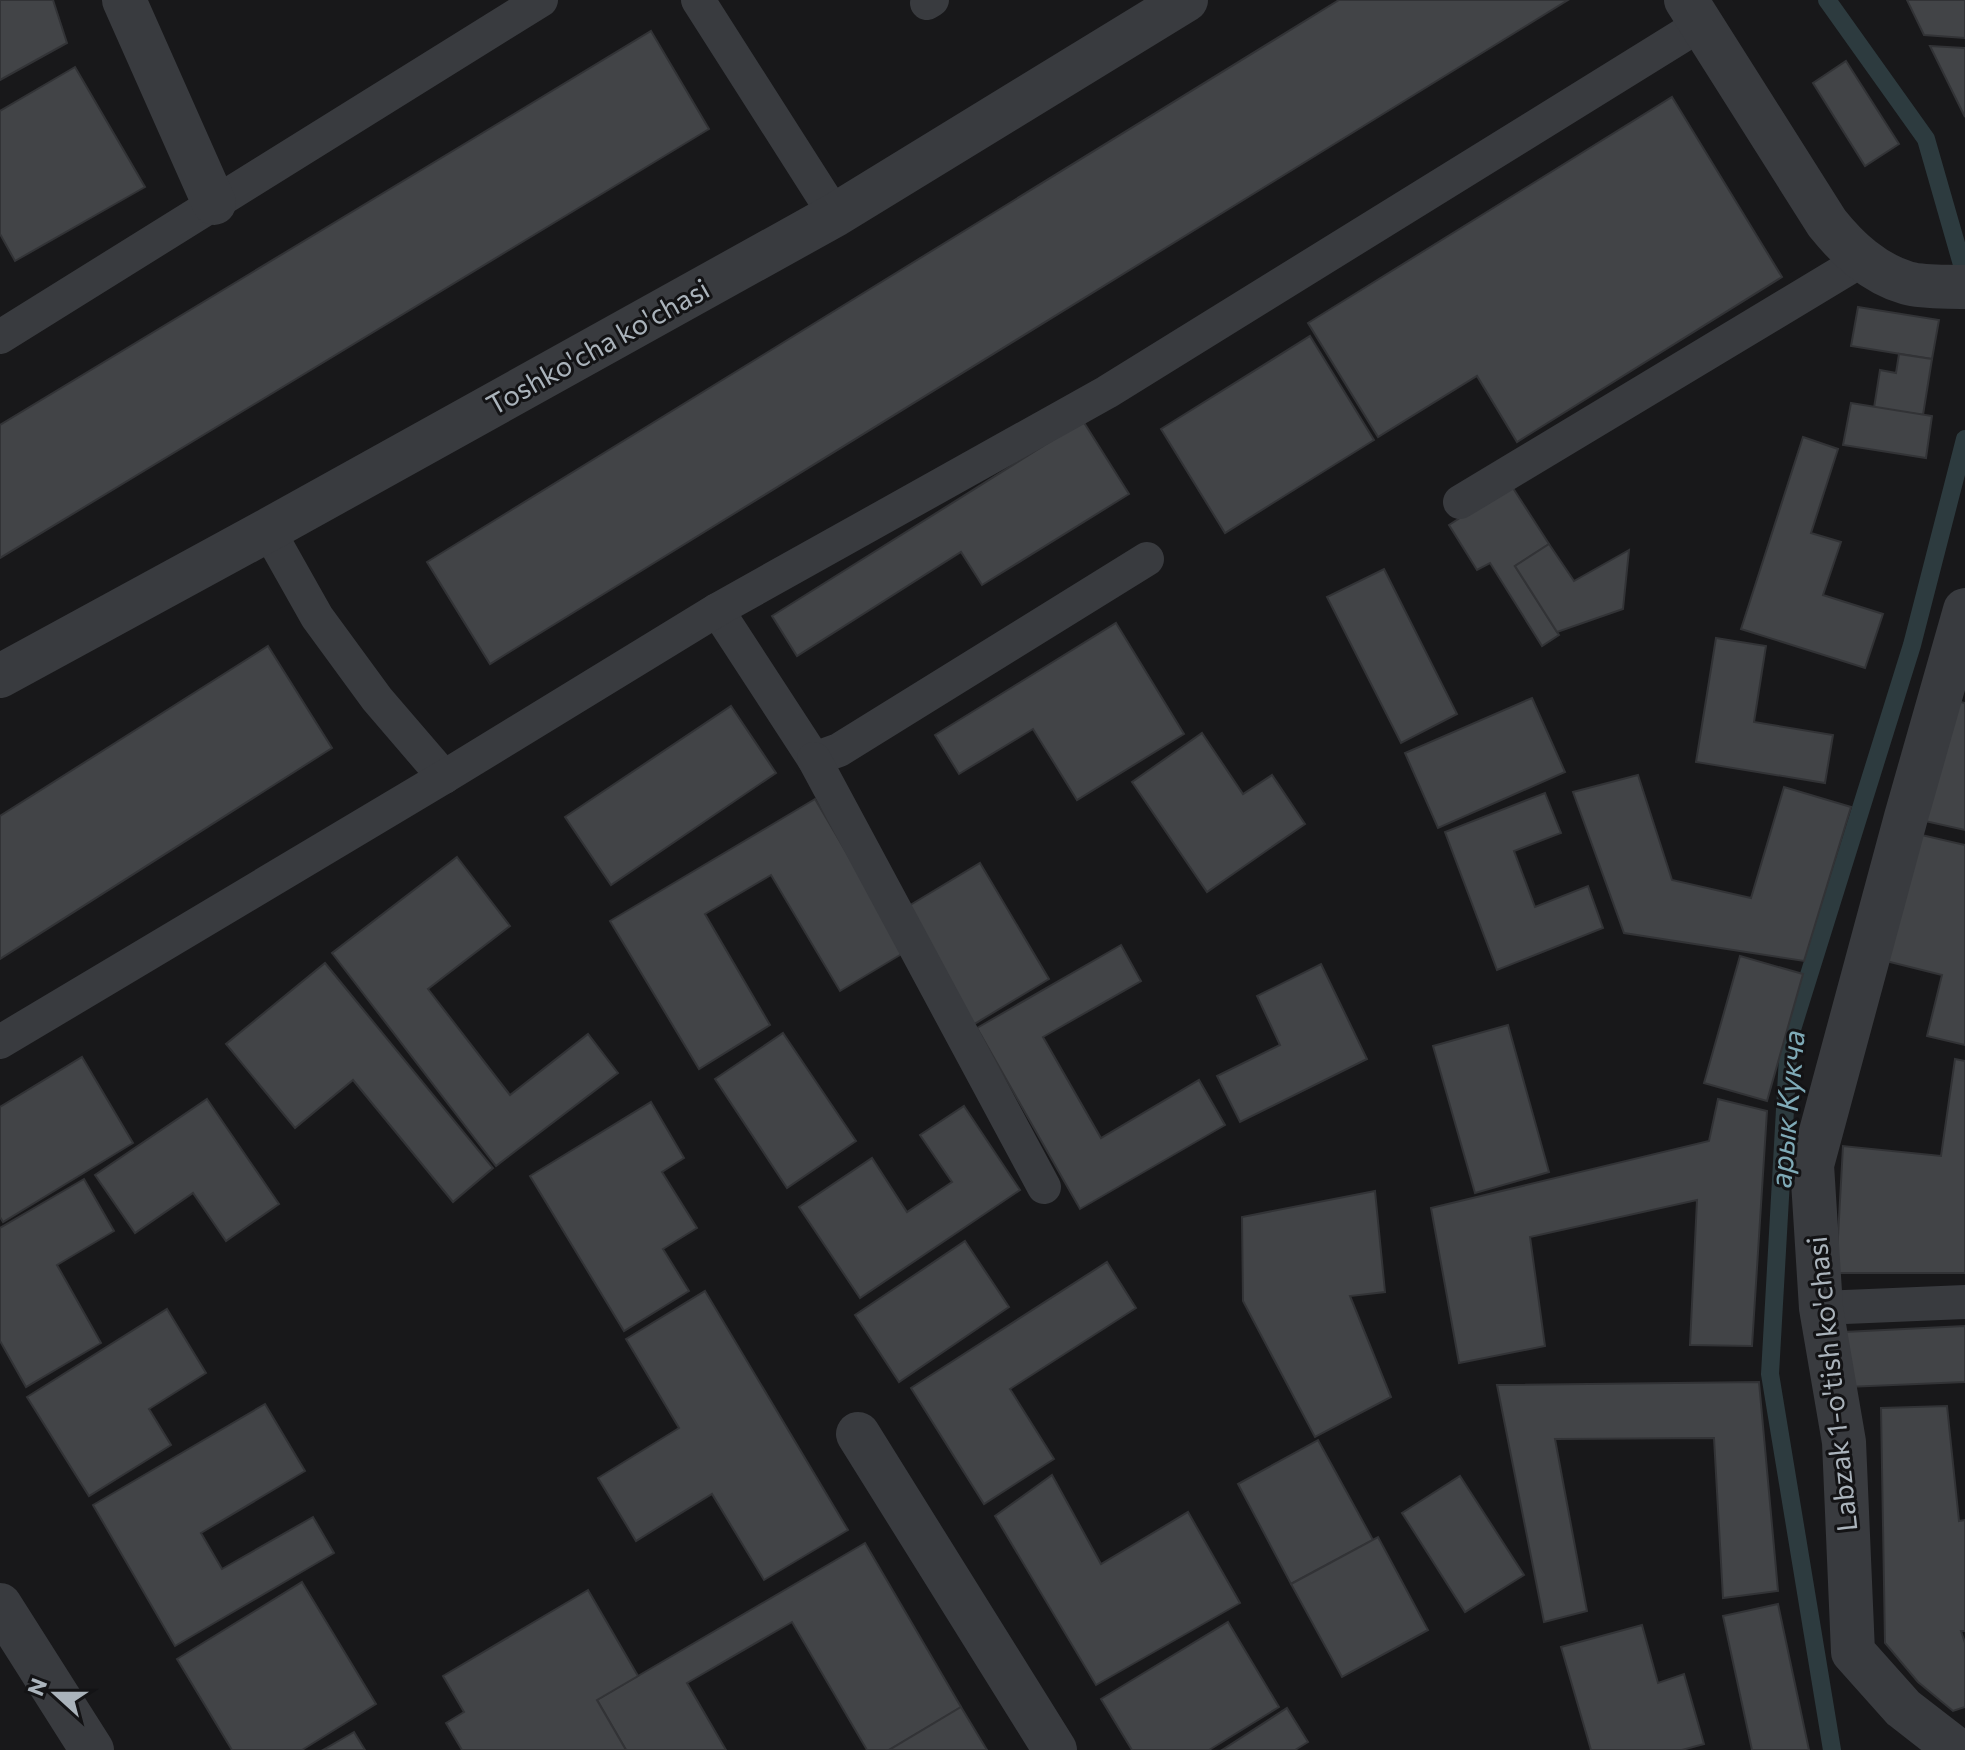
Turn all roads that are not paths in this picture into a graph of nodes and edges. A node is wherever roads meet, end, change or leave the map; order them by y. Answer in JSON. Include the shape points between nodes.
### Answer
{"nodes":[{"id":1,"x":124,"y":0,"type":"edge"},
{"id":2,"x":541,"y":0,"type":"edge"},
{"id":3,"x":698,"y":0,"type":"edge"},
{"id":4,"x":1186,"y":0,"type":"edge"},
{"id":5,"x":1693,"y":12,"type":"edge"},
{"id":6,"x":214,"y":203,"type":"junction"},
{"id":7,"x":835,"y":215,"type":"junction"},
{"id":8,"x":1862,"y":260,"type":"junction"},
{"id":9,"x":1965,"y":287,"type":"edge"},
{"id":10,"x":0,"y":337,"type":"edge"},
{"id":11,"x":1460,"y":502,"type":"dead end"},
{"id":12,"x":268,"y":530,"type":"junction"},
{"id":13,"x":1147,"y":559,"type":"dead end"},
{"id":14,"x":717,"y":610,"type":"junction"},
{"id":15,"x":1965,"y":610,"type":"edge"},
{"id":16,"x":0,"y":676,"type":"edge"},
{"id":17,"x":814,"y":759,"type":"junction"},
{"id":18,"x":444,"y":777,"type":"junction"},
{"id":19,"x":0,"y":1042,"type":"edge"},
{"id":20,"x":1044,"y":1187,"type":"dead end"},
{"id":21,"x":1965,"y":1302,"type":"edge"},
{"id":22,"x":1821,"y":1308,"type":"junction"},
{"id":23,"x":858,"y":1434,"type":"dead end"},
{"id":24,"x":0,"y":1605,"type":"edge"},
{"id":25,"x":92,"y":1750,"type":"edge"},
{"id":26,"x":1055,"y":1750,"type":"edge"},
{"id":27,"x":1957,"y":1750,"type":"edge"}],
"edges":[{"from":1,"to":6,"type":"street"},
{"from":2,"to":6,"type":"lane"},
{"from":3,"to":7,"type":"lane"},
{"from":4,"to":7,"type":"street","name":"Toshko'cha ko'chasi"},
{"from":5,"to":8,"type":"street","via":[[1827,223]]},
{"from":5,"to":14,"type":"lane","via":[[1107,392]]},
{"from":6,"to":10,"type":"lane"},
{"from":7,"to":12,"type":"street","name":"Toshko'cha ko'chasi"},
{"from":8,"to":9,"type":"street","via":[[1909,284]]},
{"from":8,"to":11,"type":"lane"},
{"from":12,"to":16,"type":"street","name":"Toshko'cha ko'chasi"},
{"from":12,"to":18,"type":"lane","via":[[326,628],[377,699]]},
{"from":13,"to":17,"type":"lane","via":[[839,750]]},
{"from":14,"to":17,"type":"lane"},
{"from":14,"to":18,"type":"lane"},
{"from":15,"to":22,"type":"street","name":"Labzak 1-o'tish ko'chasi","via":[[1812,1165]]},
{"from":17,"to":20,"type":"lane"},
{"from":18,"to":19,"type":"lane"},
{"from":21,"to":22,"type":"lane"},
{"from":22,"to":27,"type":"street","name":"Labzak 1-o'tish ko'chasi","via":[[1844,1442],[1853,1652],[1903,1708]]},
{"from":23,"to":26,"type":"street"},
{"from":24,"to":25,"type":"street"}]}
